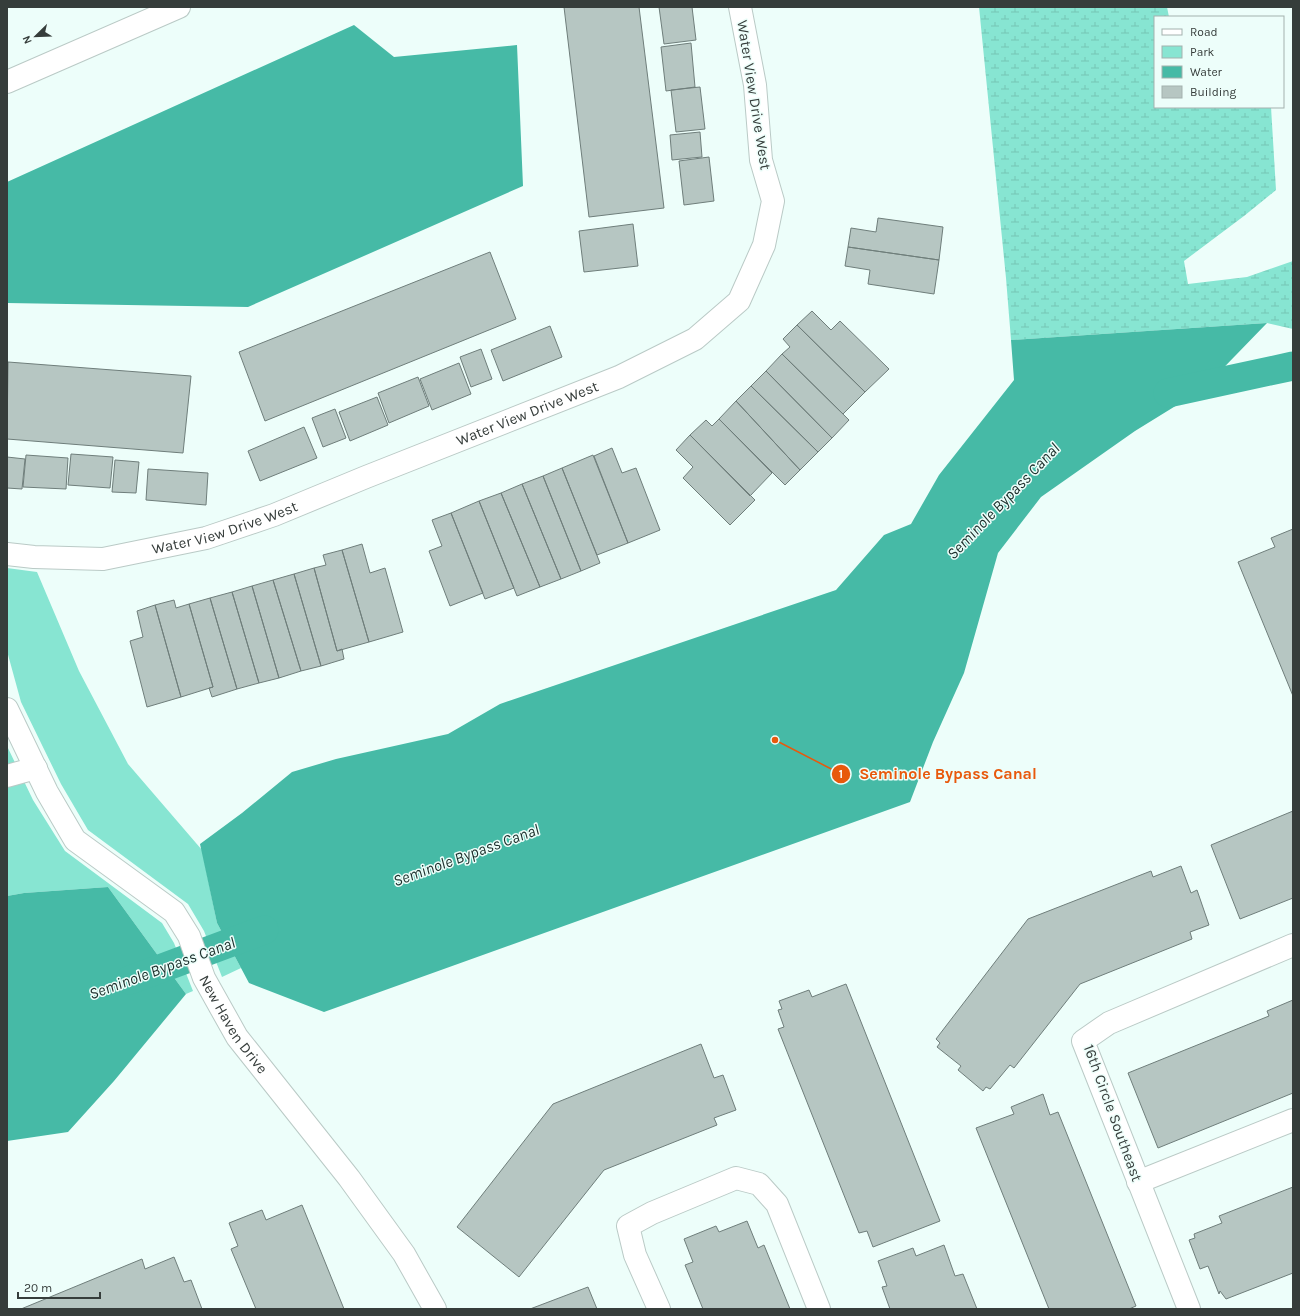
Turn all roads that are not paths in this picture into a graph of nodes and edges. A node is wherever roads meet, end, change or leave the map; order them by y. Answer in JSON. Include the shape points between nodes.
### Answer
{"nodes":[{"id":1,"x":179,"y":7,"type":"edge"},
{"id":2,"x":740,"y":7,"type":"edge"},
{"id":3,"x":7,"y":82,"type":"edge"},
{"id":4,"x":7,"y":554,"type":"edge"},
{"id":5,"x":7,"y":710,"type":"edge"},
{"id":6,"x":36,"y":768,"type":"junction"},
{"id":7,"x":7,"y":776,"type":"edge"},
{"id":8,"x":1293,"y":945,"type":"edge"},
{"id":9,"x":1293,"y":1120,"type":"edge"},
{"id":10,"x":1138,"y":1182,"type":"junction"},
{"id":11,"x":435,"y":1309,"type":"edge"},
{"id":12,"x":659,"y":1309,"type":"edge"},
{"id":13,"x":819,"y":1309,"type":"edge"},
{"id":14,"x":1189,"y":1309,"type":"edge"}],
"edges":[{"from":1,"to":3,"type":"street"},
{"from":2,"to":4,"type":"street","name":"Water View Drive West","via":[[754,85],[761,160],[773,201],[764,245],[740,301],[695,339],[619,377],[274,515],[206,538],[103,559]]},
{"from":5,"to":6,"type":"street","name":"New Haven Drive"},
{"from":6,"to":7,"type":"street"},
{"from":6,"to":11,"type":"street","name":"New Haven Drive","via":[[75,840],[174,912],[189,936],[204,978],[237,1037],[350,1178],[404,1254]]},
{"from":8,"to":10,"type":"street","name":"16th Circle Southeast","via":[[1109,1023],[1084,1041]]},
{"from":9,"to":10,"type":"street"},
{"from":10,"to":14,"type":"street","name":"16th Circle Southeast"},
{"from":12,"to":13,"type":"street","via":[[635,1255],[628,1226],[652,1213],[736,1178],[759,1184],[777,1204]]}]}
